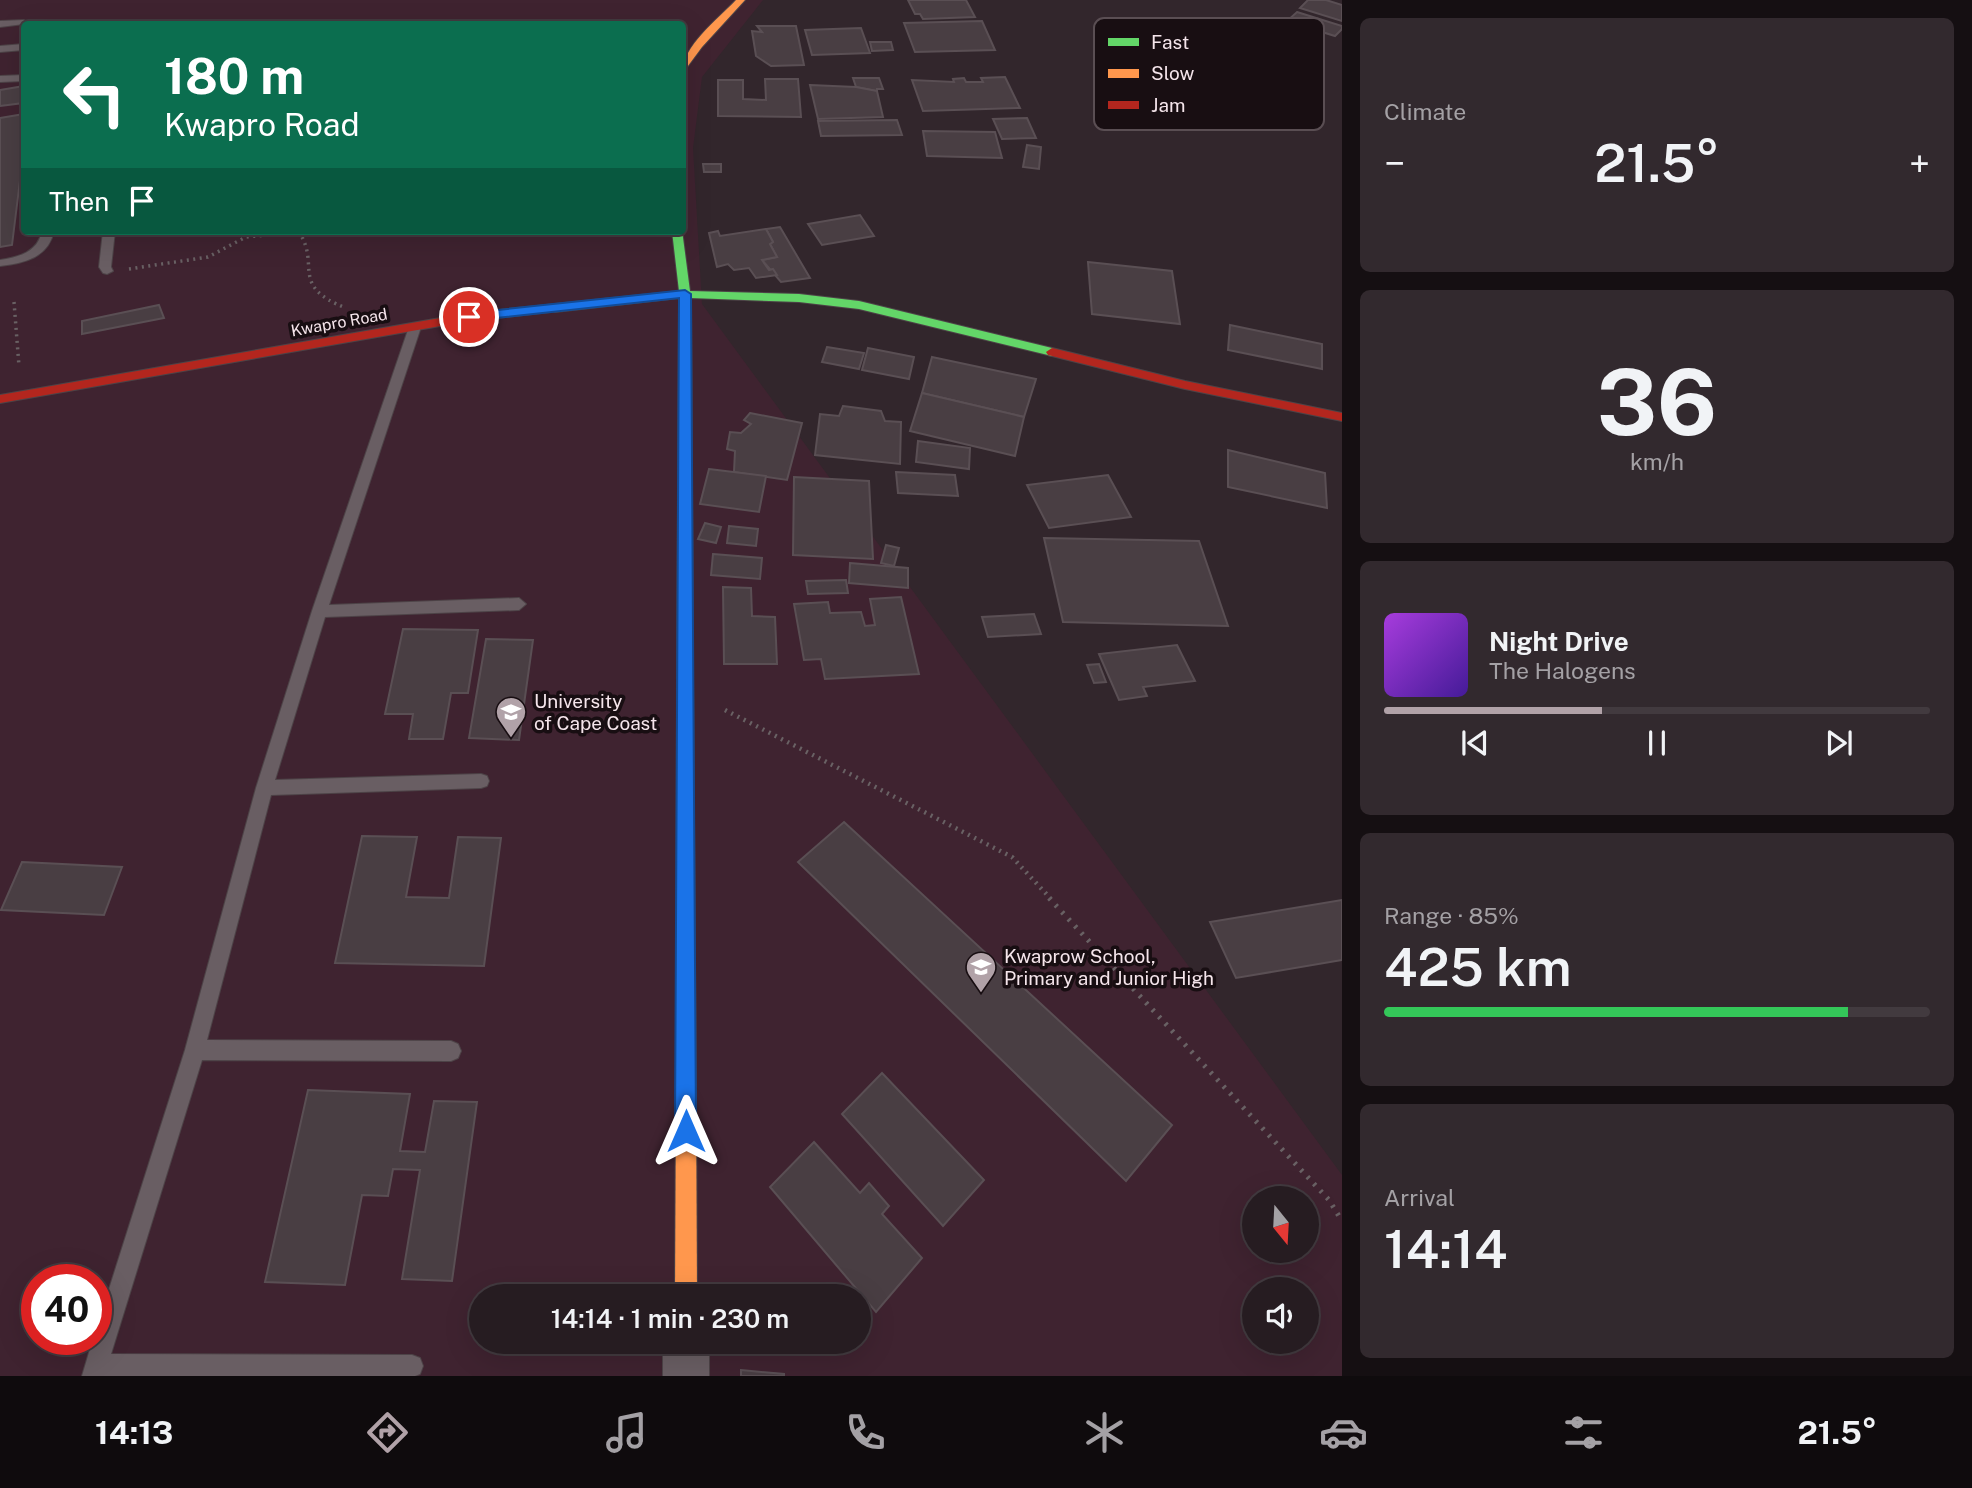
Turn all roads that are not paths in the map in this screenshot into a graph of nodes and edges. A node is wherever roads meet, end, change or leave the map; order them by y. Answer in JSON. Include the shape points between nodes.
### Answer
{"nodes":[{"id":1,"x":741,"y":0,"type":"edge"},
{"id":2,"x":21,"y":22,"type":"dead end"},
{"id":3,"x":0,"y":24,"type":"edge"},
{"id":4,"x":21,"y":47,"type":"edge"},
{"id":5,"x":0,"y":49,"type":"edge"},
{"id":6,"x":686,"y":65,"type":"edge"},
{"id":7,"x":21,"y":78,"type":"edge"},
{"id":8,"x":0,"y":79,"type":"edge"},
{"id":9,"x":48,"y":235,"type":"edge"},
{"id":10,"x":109,"y":235,"type":"edge"},
{"id":11,"x":678,"y":235,"type":"edge"},
{"id":12,"x":0,"y":263,"type":"edge"},
{"id":13,"x":107,"y":271,"type":"road end"},
{"id":14,"x":685,"y":294,"type":"junction"},
{"id":15,"x":415,"y":327,"type":"junction"},
{"id":16,"x":0,"y":399,"type":"edge"},
{"id":17,"x":1342,"y":417,"type":"edge"},
{"id":18,"x":519,"y":604,"type":"dead end"},
{"id":19,"x":319,"y":611,"type":"junction"},
{"id":20,"x":481,"y":781,"type":"dead end"},
{"id":21,"x":264,"y":788,"type":"junction"},
{"id":22,"x":195,"y":1050,"type":"junction"},
{"id":23,"x":451,"y":1051,"type":"dead end"},
{"id":24,"x":686,"y":1284,"type":"edge"},
{"id":25,"x":686,"y":1354,"type":"edge"},
{"id":26,"x":412,"y":1366,"type":"dead end"},
{"id":27,"x":94,"y":1371,"type":"edge"},
{"id":28,"x":687,"y":1376,"type":"edge"}],
"edges":[{"from":1,"to":6,"type":"street"},
{"from":2,"to":3,"type":"lane"},
{"from":4,"to":5,"type":"lane"},
{"from":7,"to":8,"type":"lane"},
{"from":9,"to":12,"type":"lane","via":[[36,253]]},
{"from":10,"to":13,"type":"lane"},
{"from":11,"to":14,"type":"street"},
{"from":14,"to":15,"type":"street","name":"Kwapro Road"},
{"from":14,"to":17,"type":"street","name":"Kwapro Road","via":[[859,305],[1185,385]]},
{"from":14,"to":24,"type":"street"},
{"from":15,"to":16,"type":"street","name":"Kwapro Road"},
{"from":15,"to":19,"type":"lane"},
{"from":18,"to":19,"type":"lane"},
{"from":19,"to":21,"type":"lane"},
{"from":20,"to":21,"type":"lane"},
{"from":21,"to":22,"type":"lane"},
{"from":22,"to":23,"type":"lane"},
{"from":22,"to":27,"type":"lane"},
{"from":25,"to":28,"type":"street"},
{"from":26,"to":27,"type":"lane"}]}
